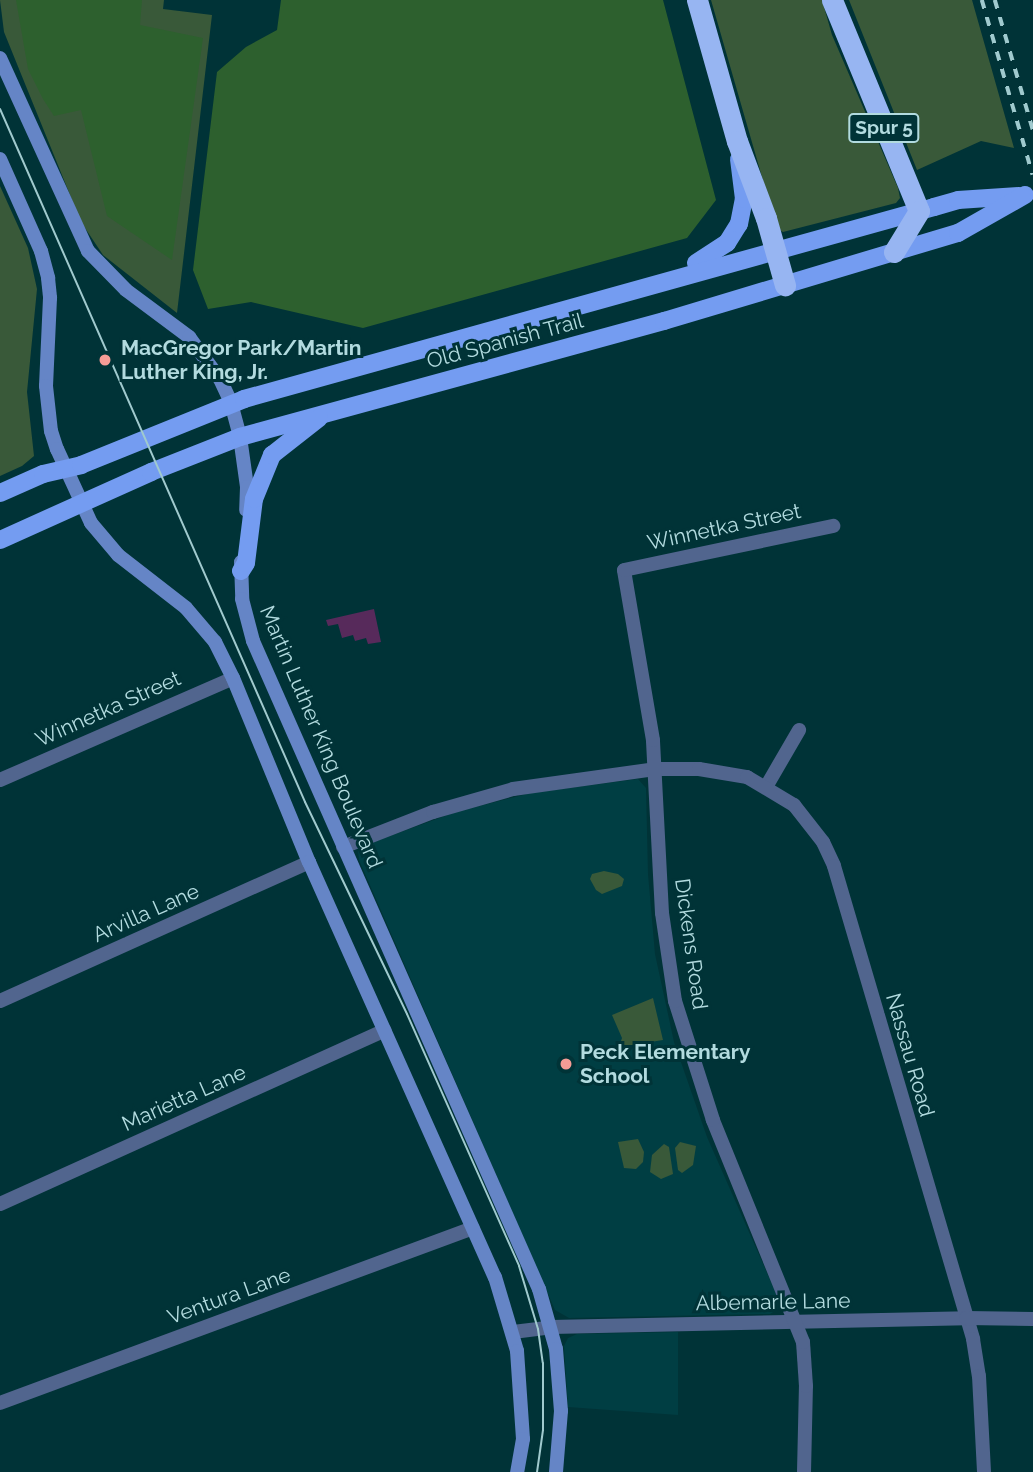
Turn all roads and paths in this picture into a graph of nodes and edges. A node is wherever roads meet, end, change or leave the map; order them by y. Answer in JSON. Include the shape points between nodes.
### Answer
{"nodes":[{"id":1,"x":697,"y":0,"type":"edge"},
{"id":2,"x":832,"y":0,"type":"edge"},
{"id":3,"x":0,"y":58,"type":"edge"},
{"id":4,"x":737,"y":141,"type":"junction"},
{"id":5,"x":0,"y":159,"type":"edge"},
{"id":6,"x":1029,"y":195,"type":"edge"},
{"id":7,"x":919,"y":211,"type":"junction"},
{"id":8,"x":775,"y":249,"type":"junction"},
{"id":9,"x":894,"y":252,"type":"junction"},
{"id":10,"x":785,"y":285,"type":"junction"},
{"id":11,"x":632,"y":288,"type":"junction"},
{"id":12,"x":231,"y":403,"type":"junction"},
{"id":13,"x":328,"y":411,"type":"junction"},
{"id":14,"x":240,"y":437,"type":"junction"},
{"id":15,"x":65,"y":469,"type":"junction"},
{"id":16,"x":0,"y":493,"type":"edge"},
{"id":17,"x":81,"y":504,"type":"junction"},
{"id":18,"x":833,"y":526,"type":"dead end"},
{"id":19,"x":0,"y":540,"type":"edge"},
{"id":20,"x":624,"y":570,"type":"joint"},
{"id":21,"x":241,"y":571,"type":"junction"},
{"id":22,"x":233,"y":678,"type":"junction"},
{"id":23,"x":799,"y":730,"type":"dead end"},
{"id":24,"x":654,"y":769,"type":"junction"},
{"id":25,"x":0,"y":780,"type":"edge"},
{"id":26,"x":766,"y":787,"type":"junction"},
{"id":27,"x":343,"y":847,"type":"junction"},
{"id":28,"x":309,"y":862,"type":"junction"},
{"id":29,"x":0,"y":1001,"type":"edge"},
{"id":30,"x":385,"y":1030,"type":"junction"},
{"id":31,"x":0,"y":1204,"type":"edge"},
{"id":32,"x":473,"y":1228,"type":"junction"},
{"id":33,"x":967,"y":1318,"type":"junction"},
{"id":34,"x":1033,"y":1319,"type":"edge"},
{"id":35,"x":797,"y":1322,"type":"junction"},
{"id":36,"x":551,"y":1327,"type":"junction"},
{"id":37,"x":513,"y":1332,"type":"junction"},
{"id":38,"x":0,"y":1403,"type":"edge"},
{"id":39,"x":517,"y":1472,"type":"edge"},
{"id":40,"x":555,"y":1472,"type":"edge"},
{"id":41,"x":804,"y":1472,"type":"edge"},
{"id":42,"x":984,"y":1472,"type":"edge"}],
"edges":[{"from":1,"to":4,"type":"highway"},
{"from":2,"to":7,"type":"highway","name":"Spur 5","number":"Spur 5"},
{"from":3,"to":12,"type":"main road","name":"Martin Luther King Boulevard","via":[[88,251],[126,290],[188,337]]},
{"from":4,"to":8,"type":"highway"},
{"from":4,"to":11,"type":"main road","via":[[744,199],[739,224],[727,243],[711,256]]},
{"from":5,"to":15,"type":"main road","via":[[41,251],[48,278],[47,408]]},
{"from":6,"to":7,"type":"main road","name":"Old Spanish Trail","via":[[958,201]]},
{"from":6,"to":9,"type":"main road","name":"Old Spanish Trail","via":[[958,233]]},
{"from":7,"to":8,"type":"main road","name":"Old Spanish Trail"},
{"from":7,"to":9,"type":"highway"},
{"from":8,"to":10,"type":"highway"},
{"from":8,"to":11,"type":"main road","name":"Old Spanish Trail"},
{"from":9,"to":10,"type":"main road","name":"Old Spanish Trail"},
{"from":10,"to":13,"type":"main road","name":"Old Spanish Trail"},
{"from":11,"to":12,"type":"main road","name":"Old Spanish Trail"},
{"from":12,"to":14,"type":"main road","name":"Martin Luther King Boulevard"},
{"from":12,"to":15,"type":"main road","name":"Old Spanish Trail"},
{"from":13,"to":14,"type":"main road","name":"Old Spanish Trail"},
{"from":13,"to":21,"type":"main road","via":[[272,455],[254,499]]},
{"from":14,"to":17,"type":"main road","name":"Old Spanish Trail"},
{"from":14,"to":21,"type":"main road","name":"Martin Luther King Boulevard","via":[[247,503]]},
{"from":15,"to":16,"type":"main road","name":"Old Spanish Trail"},
{"from":15,"to":17,"type":"main road"},
{"from":17,"to":19,"type":"main road","name":"Old Spanish Trail"},
{"from":17,"to":22,"type":"main road","via":[[118,555],[201,625]]},
{"from":18,"to":20,"type":"street","name":"Winnetka Street"},
{"from":20,"to":24,"type":"street","name":"Dickens Road"},
{"from":21,"to":27,"type":"main road","name":"Martin Luther King Boulevard","via":[[245,616],[253,641]]},
{"from":22,"to":25,"type":"street","name":"Winnetka Street"},
{"from":22,"to":28,"type":"main road"},
{"from":23,"to":26,"type":"street"},
{"from":24,"to":26,"type":"street","name":"Nassau Road","via":[[729,773]]},
{"from":24,"to":27,"type":"street","via":[[513,789],[433,812]]},
{"from":24,"to":35,"type":"street","name":"Dickens Road","via":[[662,914],[675,1002],[713,1120]]},
{"from":26,"to":33,"type":"street","name":"Nassau Road","via":[[794,805],[834,866]]},
{"from":27,"to":36,"type":"main road","name":"Martin Luther King Boulevard","via":[[524,1251]]},
{"from":28,"to":29,"type":"street","name":"Arvilla Lane"},
{"from":28,"to":30,"type":"main road"},
{"from":30,"to":31,"type":"street","name":"Marietta Lane"},
{"from":30,"to":32,"type":"main road"},
{"from":32,"to":37,"type":"main road"},
{"from":32,"to":38,"type":"street","name":"Ventura Lane"},
{"from":33,"to":34,"type":"street","name":"Albemarle Lane"},
{"from":33,"to":35,"type":"street","name":"Albemarle Lane"},
{"from":33,"to":42,"type":"street","name":"Nassau Road","via":[[979,1376]]},
{"from":35,"to":36,"type":"street","name":"Albemarle Lane"},
{"from":35,"to":41,"type":"street","name":"Dickens Road","via":[[806,1386]]},
{"from":36,"to":37,"type":"street","name":"Albemarle Lane"},
{"from":36,"to":40,"type":"main road","name":"Martin Luther King Boulevard","via":[[561,1411]]},
{"from":37,"to":39,"type":"main road","via":[[523,1439]]}]}
